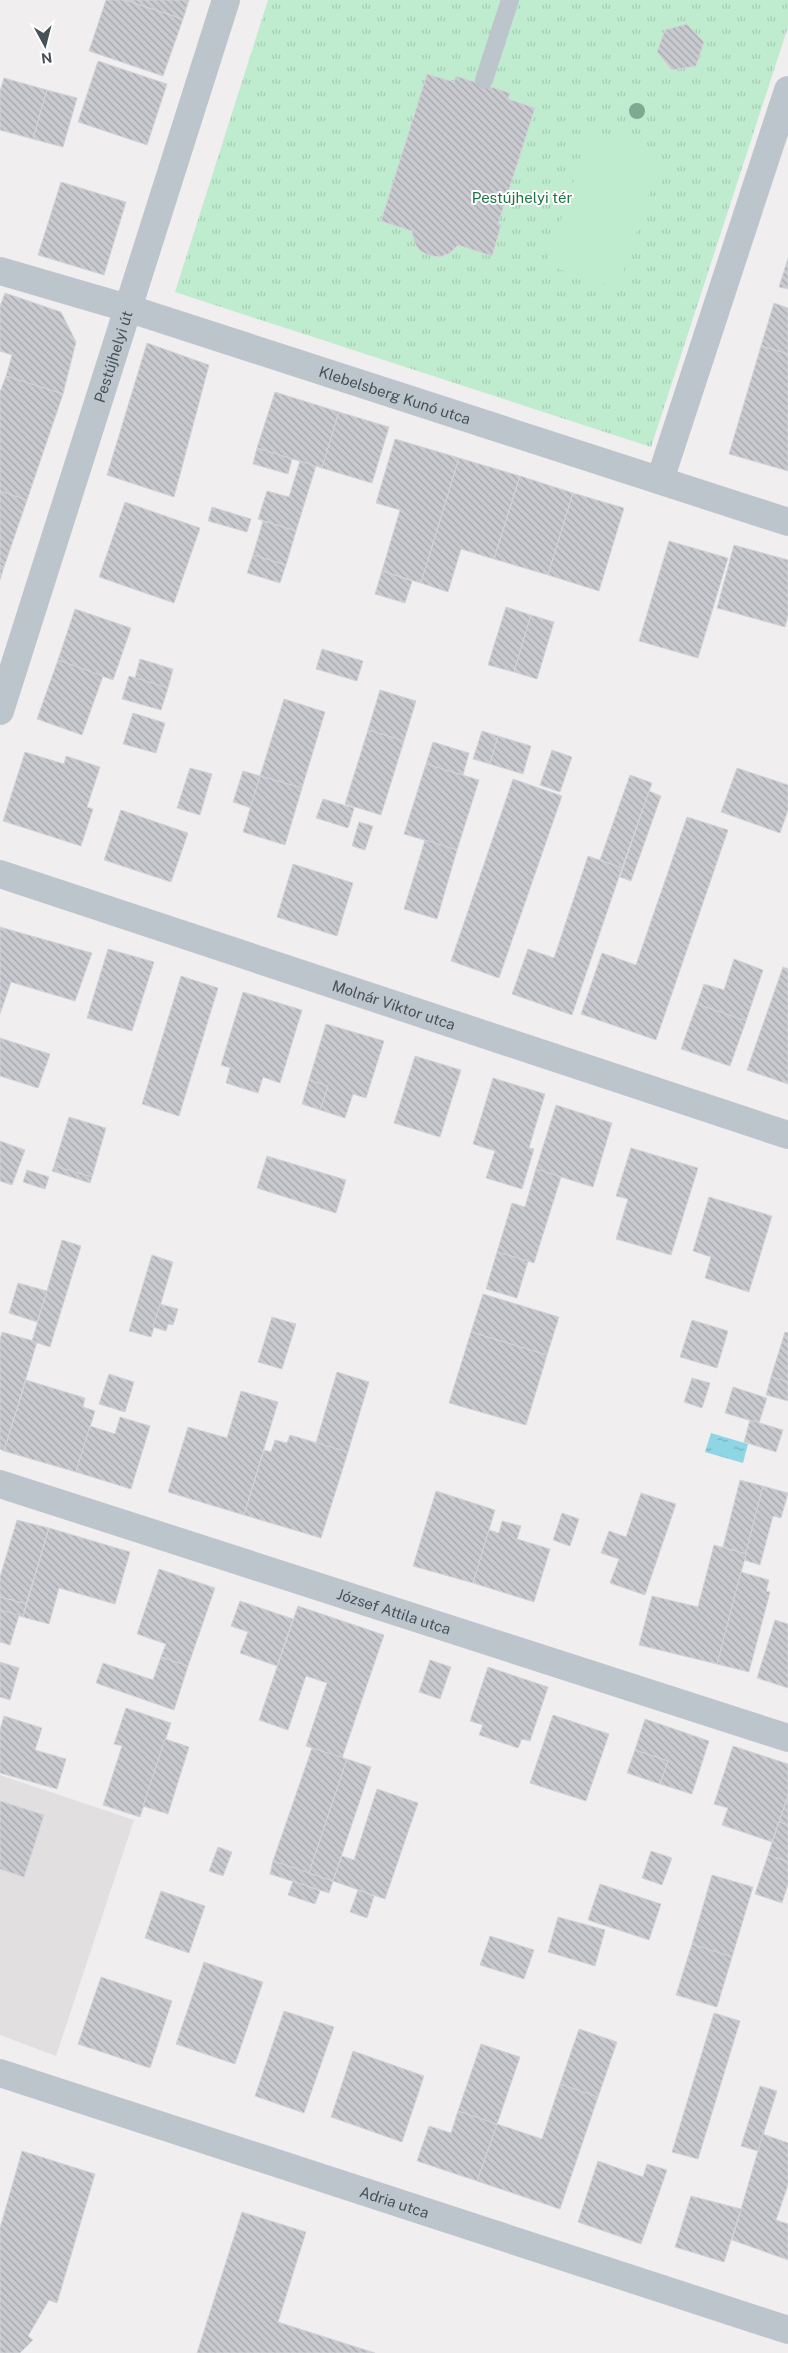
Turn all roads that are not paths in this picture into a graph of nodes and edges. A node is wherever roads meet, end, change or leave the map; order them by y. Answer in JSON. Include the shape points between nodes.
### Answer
{"nodes":[{"id":1,"x":226,"y":0,"type":"edge"},
{"id":2,"x":510,"y":0,"type":"edge"},
{"id":3,"x":484,"y":80,"type":"dead end"},
{"id":4,"x":788,"y":90,"type":"edge"},
{"id":5,"x":0,"y":271,"type":"edge"},
{"id":6,"x":127,"y":308,"type":"junction"},
{"id":7,"x":660,"y":480,"type":"junction"},
{"id":8,"x":788,"y":522,"type":"edge"},
{"id":9,"x":0,"y":711,"type":"edge"},
{"id":10,"x":0,"y":874,"type":"edge"},
{"id":11,"x":788,"y":1135,"type":"edge"},
{"id":12,"x":0,"y":1484,"type":"edge"},
{"id":13,"x":788,"y":1738,"type":"edge"},
{"id":14,"x":0,"y":2074,"type":"edge"},
{"id":15,"x":788,"y":2330,"type":"edge"}],
"edges":[{"from":1,"to":6,"type":"street","name":"Pestújhelyi út"},
{"from":2,"to":3,"type":"lane"},
{"from":4,"to":7,"type":"street"},
{"from":5,"to":6,"type":"street","name":"Klebelsberg Kunó utca"},
{"from":6,"to":7,"type":"street","name":"Klebelsberg Kunó utca"},
{"from":6,"to":9,"type":"street","name":"Pestújhelyi út"},
{"from":7,"to":8,"type":"street","name":"Klebelsberg Kunó utca"},
{"from":10,"to":11,"type":"street","name":"Molnár Viktor utca"},
{"from":12,"to":13,"type":"street","name":"József Attila utca"},
{"from":14,"to":15,"type":"street","name":"Adria utca"}]}
